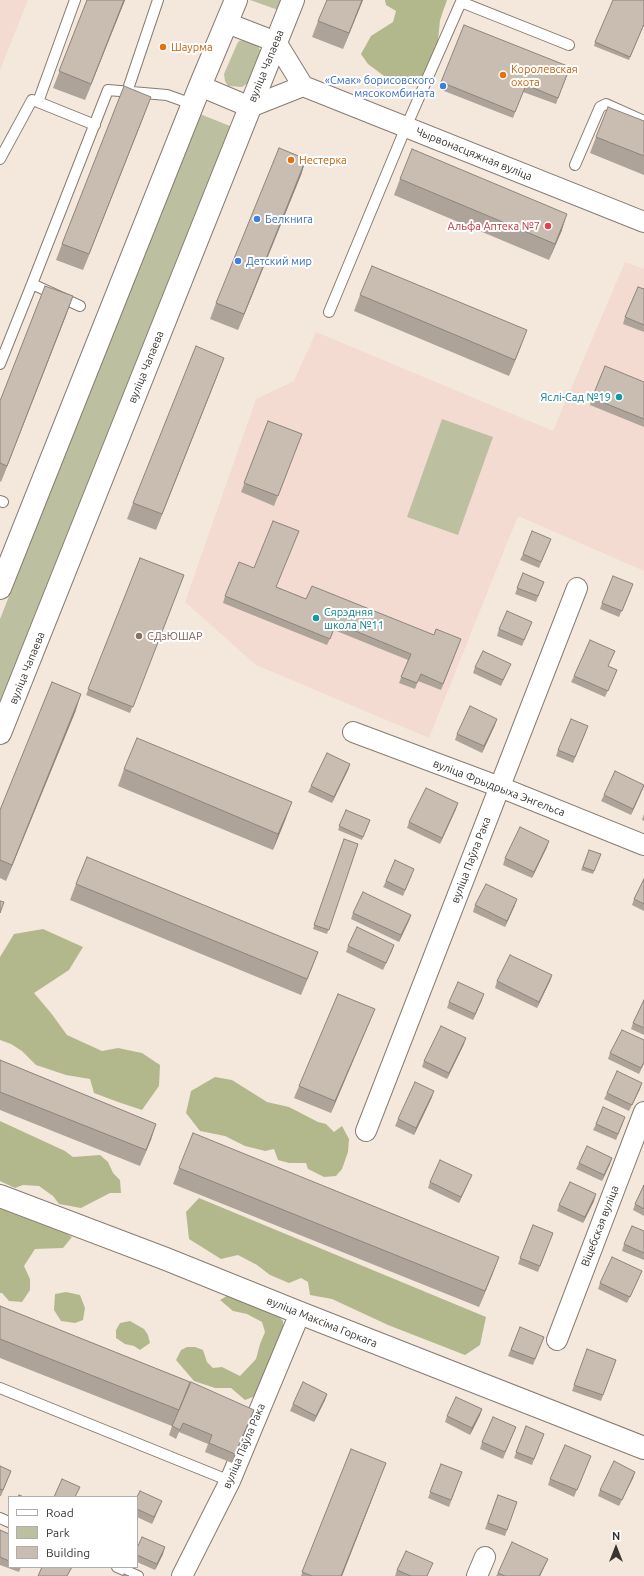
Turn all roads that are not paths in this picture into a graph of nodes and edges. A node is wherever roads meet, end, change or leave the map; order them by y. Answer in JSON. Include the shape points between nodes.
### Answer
{"nodes":[{"id":1,"x":75,"y":0,"type":"edge"},
{"id":2,"x":158,"y":0,"type":"edge"},
{"id":3,"x":293,"y":0,"type":"edge"},
{"id":4,"x":232,"y":1,"type":"edge"},
{"id":5,"x":461,"y":1,"type":"edge"},
{"id":6,"x":227,"y":23,"type":"junction"},
{"id":7,"x":276,"y":42,"type":"junction"},
{"id":8,"x":569,"y":45,"type":"dead end"},
{"id":9,"x":303,"y":86,"type":"junction"},
{"id":10,"x":127,"y":92,"type":"junction"},
{"id":11,"x":196,"y":95,"type":"junction"},
{"id":12,"x":38,"y":102,"type":"junction"},
{"id":13,"x":250,"y":107,"type":"junction"},
{"id":14,"x":644,"y":121,"type":"edge"},
{"id":15,"x":95,"y":125,"type":"junction"},
{"id":16,"x":406,"y":127,"type":"junction"},
{"id":17,"x":0,"y":159,"type":"edge"},
{"id":18,"x":575,"y":165,"type":"dead end"},
{"id":19,"x":644,"y":222,"type":"edge"},
{"id":20,"x":32,"y":284,"type":"junction"},
{"id":21,"x":80,"y":306,"type":"dead end"},
{"id":22,"x":329,"y":312,"type":"dead end"},
{"id":23,"x":0,"y":364,"type":"edge"},
{"id":24,"x":0,"y":588,"type":"edge"},
{"id":25,"x":577,"y":588,"type":"dead end"},
{"id":26,"x":353,"y":732,"type":"dead end"},
{"id":27,"x":0,"y":733,"type":"edge"},
{"id":28,"x":500,"y":787,"type":"junction"},
{"id":29,"x":644,"y":845,"type":"edge"},
{"id":30,"x":644,"y":1112,"type":"edge"},
{"id":31,"x":366,"y":1131,"type":"dead end"},
{"id":32,"x":0,"y":1196,"type":"edge"},
{"id":33,"x":300,"y":1313,"type":"junction"},
{"id":34,"x":556,"y":1340,"type":"dead end"},
{"id":35,"x":0,"y":1388,"type":"edge"},
{"id":36,"x":644,"y":1448,"type":"edge"},
{"id":37,"x":230,"y":1481,"type":"junction"},
{"id":38,"x":485,"y":1557,"type":"dead end"},
{"id":39,"x":119,"y":1568,"type":"edge"},
{"id":40,"x":138,"y":1576,"type":"edge"},
{"id":41,"x":182,"y":1576,"type":"edge"},
{"id":42,"x":477,"y":1576,"type":"edge"}],
"edges":[{"from":1,"to":12,"type":"lane"},
{"from":2,"to":10,"type":"lane"},
{"from":3,"to":7,"type":"main road","name":"вуліца Чапаева"},
{"from":4,"to":6,"type":"main road"},
{"from":5,"to":8,"type":"lane"},
{"from":5,"to":16,"type":"lane"},
{"from":6,"to":7,"type":"street"},
{"from":6,"to":11,"type":"main road"},
{"from":7,"to":9,"type":"street"},
{"from":7,"to":13,"type":"main road","name":"вуліца Чапаева"},
{"from":9,"to":13,"type":"street"},
{"from":9,"to":16,"type":"street","name":"Чырвонасцяжная вуліца"},
{"from":10,"to":11,"type":"lane"},
{"from":10,"to":15,"type":"lane","via":[[108,90]]},
{"from":11,"to":13,"type":"street"},
{"from":11,"to":24,"type":"main road"},
{"from":12,"to":15,"type":"lane"},
{"from":12,"to":17,"type":"lane","via":[[32,100]]},
{"from":13,"to":27,"type":"main road","name":"вуліца Чапаева"},
{"from":14,"to":18,"type":"lane","via":[[606,104],[600,107]]},
{"from":15,"to":20,"type":"lane"},
{"from":16,"to":19,"type":"street","name":"Чырвонасцяжная вуліца"},
{"from":16,"to":22,"type":"lane"},
{"from":20,"to":21,"type":"lane"},
{"from":20,"to":23,"type":"lane"},
{"from":25,"to":28,"type":"street","name":"вуліца Паўла Рака"},
{"from":26,"to":28,"type":"street","name":"вуліца Фрыдрыха Энгельса"},
{"from":28,"to":29,"type":"street","name":"вуліца Фрыдрыха Энгельса"},
{"from":28,"to":31,"type":"street","name":"вуліца Паўла Рака"},
{"from":30,"to":34,"type":"street","name":"Віцебская вуліца"},
{"from":32,"to":33,"type":"main road","name":"вуліца Максіма Горкага"},
{"from":33,"to":36,"type":"main road","name":"вуліца Максіма Горкага"},
{"from":33,"to":37,"type":"street","name":"вуліца Паўла Рака"},
{"from":35,"to":37,"type":"lane"},
{"from":37,"to":41,"type":"street","name":"вуліца Паўла Рака"},
{"from":38,"to":42,"type":"street"},
{"from":39,"to":40,"type":"lane"}]}
